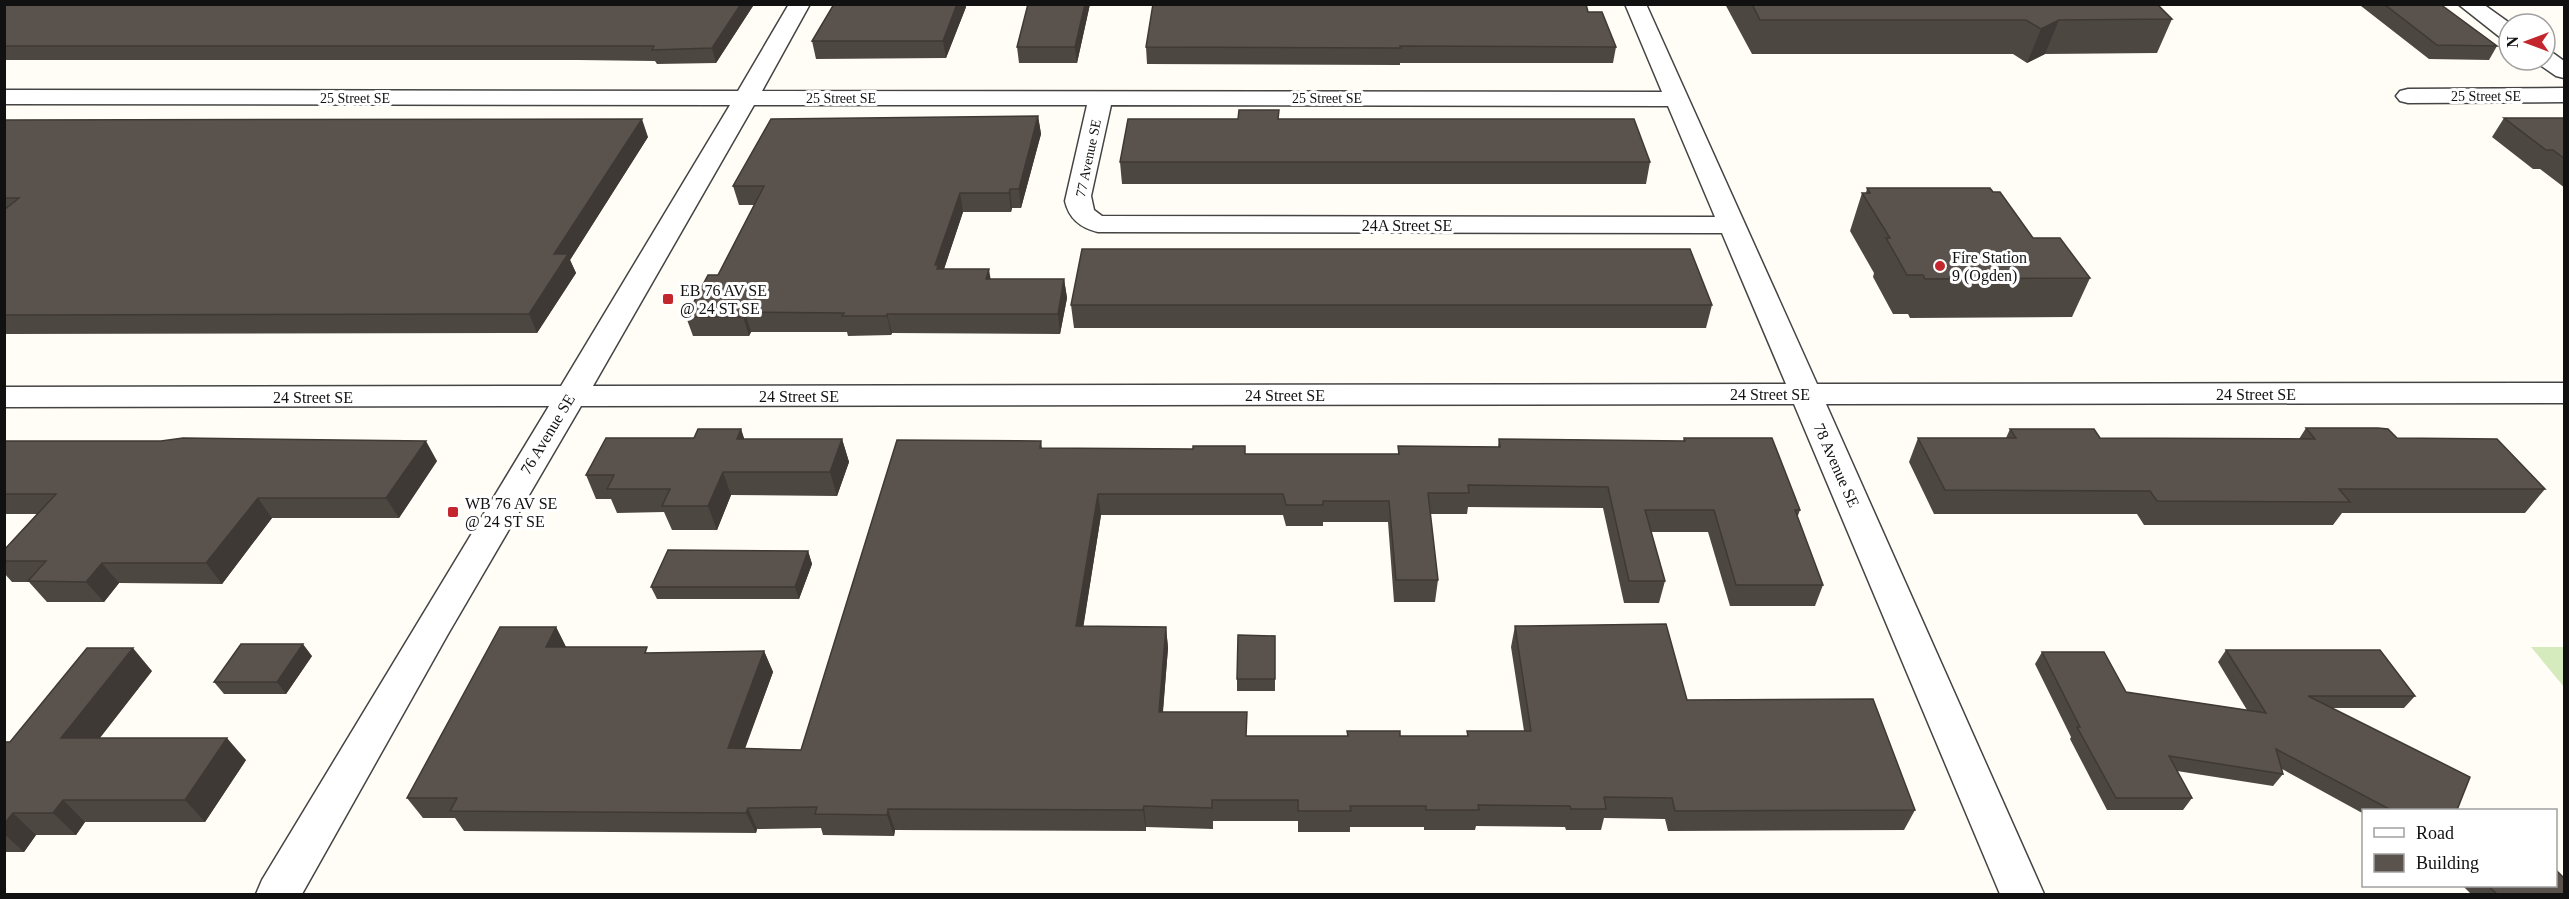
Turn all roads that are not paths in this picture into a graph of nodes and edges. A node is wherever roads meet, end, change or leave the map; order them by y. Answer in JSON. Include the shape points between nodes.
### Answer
{"nodes":[{"id":1,"x":800,"y":4,"type":"edge"},
{"id":2,"x":1635,"y":4,"type":"edge"},
{"id":3,"x":2468,"y":4,"type":"edge"},
{"id":4,"x":2497,"y":25,"type":"edge"},
{"id":5,"x":2408,"y":96,"type":"dead end"},
{"id":6,"x":2565,"y":96,"type":"edge"},
{"id":7,"x":4,"y":97,"type":"edge"},
{"id":8,"x":745,"y":98,"type":"junction"},
{"id":9,"x":1101,"y":98,"type":"junction"},
{"id":10,"x":1677,"y":99,"type":"junction"},
{"id":11,"x":1084,"y":216,"type":"joint"},
{"id":12,"x":1731,"y":225,"type":"junction"},
{"id":13,"x":2565,"y":393,"type":"edge"},
{"id":14,"x":1806,"y":394,"type":"junction"},
{"id":15,"x":4,"y":397,"type":"edge"},
{"id":16,"x":569,"y":397,"type":"junction"},
{"id":17,"x":278,"y":894,"type":"edge"},
{"id":18,"x":2022,"y":894,"type":"edge"}],
"edges":[{"from":1,"to":8,"type":"street","name":"76 Avenue SE"},
{"from":2,"to":10,"type":"street","name":"78 Avenue SE"},
{"from":3,"to":4,"type":"street"},
{"from":5,"to":6,"type":"street","name":"25 Street SE"},
{"from":7,"to":8,"type":"street","name":"25 Street SE"},
{"from":8,"to":9,"type":"street","name":"25 Street SE"},
{"from":8,"to":16,"type":"street","name":"76 Avenue SE"},
{"from":9,"to":10,"type":"street","name":"25 Street SE"},
{"from":9,"to":11,"type":"street","name":"77 Avenue SE","via":[[1077,196]]},
{"from":10,"to":12,"type":"street","name":"78 Avenue SE"},
{"from":11,"to":12,"type":"street","name":"24A Street SE","via":[[1110,226]]},
{"from":12,"to":14,"type":"street","name":"78 Avenue SE"},
{"from":13,"to":14,"type":"street","name":"24 Street SE"},
{"from":14,"to":16,"type":"street","name":"24 Street SE"},
{"from":14,"to":18,"type":"street","name":"78 Avenue SE"},
{"from":15,"to":16,"type":"street","name":"24 Street SE"},
{"from":16,"to":17,"type":"street","name":"76 Avenue SE"}]}
